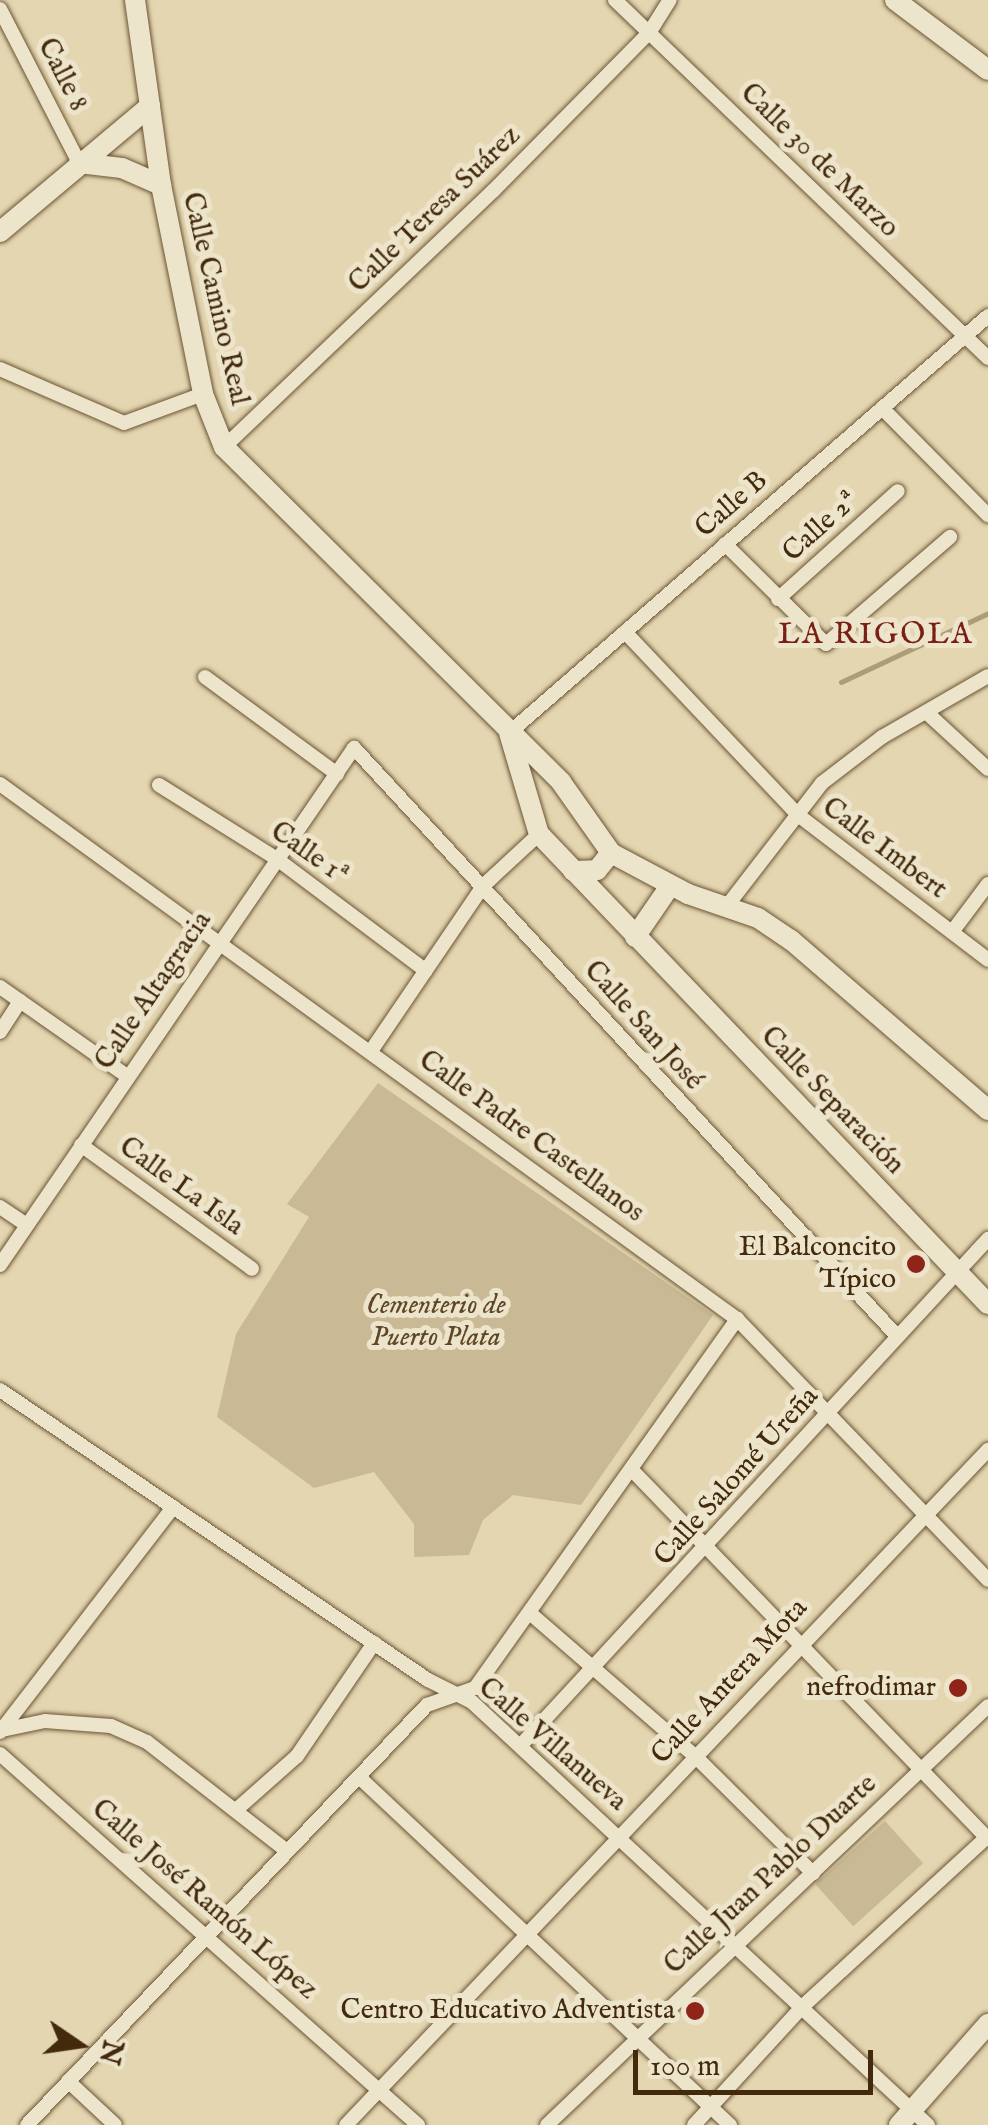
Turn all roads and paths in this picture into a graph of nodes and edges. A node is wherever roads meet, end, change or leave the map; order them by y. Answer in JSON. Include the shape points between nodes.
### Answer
{"nodes":[{"id":1,"x":135,"y":0,"type":"edge"},
{"id":2,"x":615,"y":0,"type":"edge"},
{"id":3,"x":670,"y":0,"type":"edge"},
{"id":4,"x":896,"y":0,"type":"edge"},
{"id":5,"x":919,"y":7,"type":"edge"},
{"id":6,"x":0,"y":10,"type":"edge"},
{"id":7,"x":649,"y":34,"type":"junction"},
{"id":8,"x":987,"y":67,"type":"edge"},
{"id":9,"x":150,"y":106,"type":"junction"},
{"id":10,"x":79,"y":163,"type":"junction"},
{"id":11,"x":161,"y":185,"type":"junction"},
{"id":12,"x":0,"y":232,"type":"edge"},
{"id":13,"x":988,"y":316,"type":"edge"},
{"id":14,"x":964,"y":335,"type":"junction"},
{"id":15,"x":988,"y":358,"type":"edge"},
{"id":16,"x":0,"y":369,"type":"edge"},
{"id":17,"x":204,"y":394,"type":"junction"},
{"id":18,"x":882,"y":408,"type":"junction"},
{"id":19,"x":224,"y":447,"type":"junction"},
{"id":20,"x":898,"y":491,"type":"dead end"},
{"id":21,"x":988,"y":515,"type":"edge"},
{"id":22,"x":950,"y":537,"type":"dead end"},
{"id":23,"x":725,"y":544,"type":"junction"},
{"id":24,"x":778,"y":599,"type":"junction"},
{"id":25,"x":625,"y":632,"type":"junction"},
{"id":26,"x":988,"y":676,"type":"edge"},
{"id":27,"x":205,"y":677,"type":"dead end"},
{"id":28,"x":926,"y":712,"type":"junction"},
{"id":29,"x":509,"y":733,"type":"junction"},
{"id":30,"x":354,"y":748,"type":"joint"},
{"id":31,"x":988,"y":769,"type":"edge"},
{"id":32,"x":337,"y":774,"type":"junction"},
{"id":33,"x":0,"y":784,"type":"edge"},
{"id":34,"x":159,"y":785,"type":"dead end"},
{"id":35,"x":798,"y":814,"type":"junction"},
{"id":36,"x":539,"y":834,"type":"junction"},
{"id":37,"x":611,"y":853,"type":"junction"},
{"id":38,"x":277,"y":860,"type":"junction"},
{"id":39,"x":573,"y":872,"type":"junction"},
{"id":40,"x":988,"y":884,"type":"edge"},
{"id":41,"x":483,"y":886,"type":"junction"},
{"id":42,"x":670,"y":886,"type":"junction"},
{"id":43,"x":727,"y":906,"type":"junction"},
{"id":44,"x":952,"y":932,"type":"junction"},
{"id":45,"x":635,"y":936,"type":"junction"},
{"id":46,"x":217,"y":940,"type":"junction"},
{"id":47,"x":988,"y":960,"type":"edge"},
{"id":48,"x":426,"y":970,"type":"junction"},
{"id":49,"x":0,"y":987,"type":"edge"},
{"id":50,"x":20,"y":1001,"type":"junction"},
{"id":51,"x":0,"y":1032,"type":"edge"},
{"id":52,"x":371,"y":1051,"type":"junction"},
{"id":53,"x":127,"y":1076,"type":"junction"},
{"id":54,"x":988,"y":1110,"type":"edge"},
{"id":55,"x":81,"y":1145,"type":"junction"},
{"id":56,"x":0,"y":1207,"type":"edge"},
{"id":57,"x":27,"y":1225,"type":"junction"},
{"id":58,"x":988,"y":1239,"type":"edge"},
{"id":59,"x":0,"y":1265,"type":"edge"},
{"id":60,"x":252,"y":1270,"type":"dead end"},
{"id":61,"x":957,"y":1272,"type":"junction"},
{"id":62,"x":988,"y":1304,"type":"edge"},
{"id":63,"x":738,"y":1318,"type":"junction"},
{"id":64,"x":897,"y":1336,"type":"junction"},
{"id":65,"x":0,"y":1390,"type":"edge"},
{"id":66,"x":830,"y":1411,"type":"junction"},
{"id":67,"x":988,"y":1450,"type":"edge"},
{"id":68,"x":632,"y":1470,"type":"junction"},
{"id":69,"x":173,"y":1507,"type":"junction"},
{"id":70,"x":926,"y":1512,"type":"junction"},
{"id":71,"x":708,"y":1549,"type":"junction"},
{"id":72,"x":988,"y":1580,"type":"edge"},
{"id":73,"x":531,"y":1614,"type":"junction"},
{"id":74,"x":374,"y":1644,"type":"junction"},
{"id":75,"x":800,"y":1644,"type":"junction"},
{"id":76,"x":592,"y":1670,"type":"junction"},
{"id":77,"x":452,"y":1694,"type":"junction"},
{"id":78,"x":988,"y":1706,"type":"edge"},
{"id":79,"x":1,"y":1731,"type":"edge"},
{"id":80,"x":521,"y":1746,"type":"junction"},
{"id":81,"x":0,"y":1754,"type":"edge"},
{"id":82,"x":694,"y":1755,"type":"junction"},
{"id":83,"x":920,"y":1770,"type":"junction"},
{"id":84,"x":359,"y":1776,"type":"junction"},
{"id":85,"x":237,"y":1809,"type":"junction"},
{"id":86,"x":619,"y":1836,"type":"junction"},
{"id":87,"x":987,"y":1838,"type":"edge"},
{"id":88,"x":288,"y":1850,"type":"junction"},
{"id":89,"x":813,"y":1873,"type":"junction"},
{"id":90,"x":526,"y":1933,"type":"junction"},
{"id":91,"x":209,"y":1934,"type":"junction"},
{"id":92,"x":733,"y":1942,"type":"junction"},
{"id":93,"x":802,"y":2007,"type":"junction"},
{"id":94,"x":988,"y":2024,"type":"edge"},
{"id":95,"x":636,"y":2036,"type":"junction"},
{"id":96,"x":68,"y":2082,"type":"junction"},
{"id":97,"x":380,"y":2090,"type":"junction"},
{"id":98,"x":710,"y":2106,"type":"junction"},
{"id":99,"x":905,"y":2117,"type":"edge"},
{"id":100,"x":26,"y":2125,"type":"edge"},
{"id":101,"x":115,"y":2125,"type":"edge"},
{"id":102,"x":346,"y":2125,"type":"edge"},
{"id":103,"x":418,"y":2125,"type":"edge"},
{"id":104,"x":547,"y":2125,"type":"edge"},
{"id":105,"x":694,"y":2125,"type":"edge"},
{"id":106,"x":730,"y":2125,"type":"edge"},
{"id":107,"x":928,"y":2125,"type":"edge"}],
"edges":[{"from":1,"to":9,"type":"street","name":"Calle Camino Real"},
{"from":2,"to":7,"type":"street","name":"Calle 30 de Marzo"},
{"from":3,"to":7,"type":"street","name":"Calle Teresa Suárez"},
{"from":4,"to":5,"type":"street"},
{"from":5,"to":8,"type":"street"},
{"from":6,"to":10,"type":"street","name":"Calle 8"},
{"from":7,"to":14,"type":"street","name":"Calle 30 de Marzo"},
{"from":7,"to":19,"type":"street","name":"Calle Teresa Suárez"},
{"from":9,"to":10,"type":"street"},
{"from":9,"to":11,"type":"street","name":"Calle Camino Real"},
{"from":10,"to":11,"type":"street","via":[[122,168]]},
{"from":10,"to":12,"type":"street"},
{"from":11,"to":17,"type":"street","name":"Calle Camino Real"},
{"from":13,"to":14,"type":"street","name":"Calle B"},
{"from":14,"to":15,"type":"street","name":"Calle 30 de Marzo"},
{"from":14,"to":18,"type":"street","name":"Calle B"},
{"from":16,"to":17,"type":"street","via":[[124,423]]},
{"from":17,"to":19,"type":"street","name":"Calle Camino Real"},
{"from":18,"to":21,"type":"street"},
{"from":18,"to":23,"type":"street","name":"Calle B"},
{"from":19,"to":29,"type":"street","name":"Calle Camino Real"},
{"from":20,"to":24,"type":"street","name":"Calle 2ª"},
{"from":22,"to":24,"type":"street","via":[[826,644]]},
{"from":23,"to":24,"type":"street"},
{"from":23,"to":25,"type":"street","name":"Calle B"},
{"from":25,"to":29,"type":"street","name":"Calle B"},
{"from":25,"to":35,"type":"street","name":"Calle Imbert"},
{"from":26,"to":28,"type":"street"},
{"from":27,"to":32,"type":"street"},
{"from":28,"to":31,"type":"street"},
{"from":28,"to":35,"type":"street","via":[[822,783]]},
{"from":29,"to":36,"type":"street"},
{"from":29,"to":37,"type":"street","name":"Calle Camino Real","via":[[561,782]]},
{"from":30,"to":32,"type":"street","name":"Calle Altagracia"},
{"from":30,"to":41,"type":"street","name":"Calle San José"},
{"from":32,"to":38,"type":"street","name":"Calle Altagracia"},
{"from":33,"to":46,"type":"street","name":"Calle Padre Castellanos"},
{"from":34,"to":38,"type":"street","name":"Calle 1ª"},
{"from":35,"to":43,"type":"street"},
{"from":35,"to":44,"type":"street","name":"Calle Imbert"},
{"from":36,"to":39,"type":"street","name":"Calle Separación"},
{"from":36,"to":41,"type":"street"},
{"from":37,"to":39,"type":"street","via":[[597,870]]},
{"from":37,"to":42,"type":"street"},
{"from":38,"to":46,"type":"street","name":"Calle Altagracia"},
{"from":38,"to":48,"type":"street","name":"Calle 1ª"},
{"from":39,"to":45,"type":"street","name":"Calle Separación"},
{"from":40,"to":44,"type":"street"},
{"from":41,"to":48,"type":"street"},
{"from":41,"to":64,"type":"street","name":"Calle San José"},
{"from":42,"to":43,"type":"street"},
{"from":42,"to":45,"type":"street"},
{"from":43,"to":54,"type":"street","via":[[791,940]]},
{"from":44,"to":47,"type":"street","name":"Calle Imbert"},
{"from":45,"to":61,"type":"street","name":"Calle Separación"},
{"from":46,"to":52,"type":"street","name":"Calle Padre Castellanos"},
{"from":46,"to":53,"type":"street","name":"Calle Altagracia"},
{"from":48,"to":52,"type":"street"},
{"from":49,"to":50,"type":"street"},
{"from":50,"to":51,"type":"street"},
{"from":50,"to":53,"type":"street"},
{"from":52,"to":63,"type":"street","name":"Calle Padre Castellanos"},
{"from":53,"to":55,"type":"street","name":"Calle Altagracia"},
{"from":55,"to":57,"type":"street","name":"Calle Altagracia"},
{"from":55,"to":60,"type":"street","name":"Calle La Isla"},
{"from":56,"to":57,"type":"street"},
{"from":57,"to":59,"type":"street","name":"Calle Altagracia"},
{"from":58,"to":61,"type":"street","name":"Calle Salomé Ureña"},
{"from":61,"to":62,"type":"street","name":"Calle Separación"},
{"from":61,"to":64,"type":"street","name":"Calle Salomé Ureña"},
{"from":63,"to":66,"type":"street","name":"Calle Padre Castellanos"},
{"from":63,"to":68,"type":"street"},
{"from":64,"to":66,"type":"street","name":"Calle Salomé Ureña"},
{"from":65,"to":69,"type":"street","name":"Calle Villanueva"},
{"from":66,"to":70,"type":"street","name":"Calle Padre Castellanos"},
{"from":66,"to":71,"type":"street","name":"Calle Salomé Ureña"},
{"from":67,"to":70,"type":"street","name":"Calle Antera Mota"},
{"from":68,"to":71,"type":"street"},
{"from":68,"to":73,"type":"street"},
{"from":69,"to":74,"type":"street","name":"Calle Villanueva"},
{"from":69,"to":79,"type":"street"},
{"from":70,"to":72,"type":"street","name":"Calle Padre Castellanos"},
{"from":70,"to":75,"type":"street","name":"Calle Antera Mota"},
{"from":71,"to":75,"type":"street"},
{"from":71,"to":76,"type":"street","name":"Calle Salomé Ureña"},
{"from":73,"to":76,"type":"street"},
{"from":73,"to":77,"type":"street","via":[[475,1688]]},
{"from":74,"to":77,"type":"street","name":"Calle Villanueva"},
{"from":74,"to":85,"type":"street","via":[[297,1756]]},
{"from":75,"to":82,"type":"street","name":"Calle Antera Mota"},
{"from":75,"to":83,"type":"street"},
{"from":76,"to":80,"type":"street","name":"Calle Salomé Ureña"},
{"from":76,"to":82,"type":"street"},
{"from":77,"to":80,"type":"street","name":"Calle Villanueva","via":[[472,1702]]},
{"from":77,"to":84,"type":"street","via":[[427,1705]]},
{"from":78,"to":83,"type":"street","name":"Calle Juan Pablo Duarte"},
{"from":79,"to":85,"type":"street","via":[[45,1721],[111,1726],[147,1742]]},
{"from":80,"to":86,"type":"street","name":"Calle Villanueva"},
{"from":81,"to":91,"type":"street","name":"Calle José Ramón López"},
{"from":82,"to":86,"type":"street","name":"Calle Antera Mota"},
{"from":82,"to":89,"type":"street"},
{"from":83,"to":87,"type":"street"},
{"from":83,"to":89,"type":"street","name":"Calle Juan Pablo Duarte"},
{"from":84,"to":88,"type":"street"},
{"from":84,"to":90,"type":"street"},
{"from":85,"to":88,"type":"street"},
{"from":86,"to":90,"type":"street","name":"Calle Antera Mota"},
{"from":86,"to":92,"type":"street","name":"Calle Villanueva"},
{"from":87,"to":93,"type":"street"},
{"from":88,"to":91,"type":"street"},
{"from":89,"to":92,"type":"street","name":"Calle Juan Pablo Duarte"},
{"from":90,"to":95,"type":"street"},
{"from":90,"to":97,"type":"street","name":"Calle Antera Mota"},
{"from":91,"to":96,"type":"street"},
{"from":91,"to":97,"type":"street","name":"Calle José Ramón López"},
{"from":92,"to":93,"type":"street","name":"Calle Villanueva"},
{"from":92,"to":95,"type":"street","name":"Calle Juan Pablo Duarte"},
{"from":93,"to":98,"type":"street"},
{"from":93,"to":99,"type":"street","name":"Calle Villanueva"},
{"from":94,"to":99,"type":"street"},
{"from":95,"to":98,"type":"street"},
{"from":95,"to":104,"type":"street","name":"Calle Juan Pablo Duarte"},
{"from":96,"to":100,"type":"street"},
{"from":96,"to":101,"type":"street"},
{"from":97,"to":102,"type":"street","name":"Calle Antera Mota"},
{"from":97,"to":103,"type":"street","name":"Calle José Ramón López"},
{"from":98,"to":105,"type":"street"},
{"from":98,"to":106,"type":"street"},
{"from":99,"to":107,"type":"street","name":"Calle Villanueva"}]}
